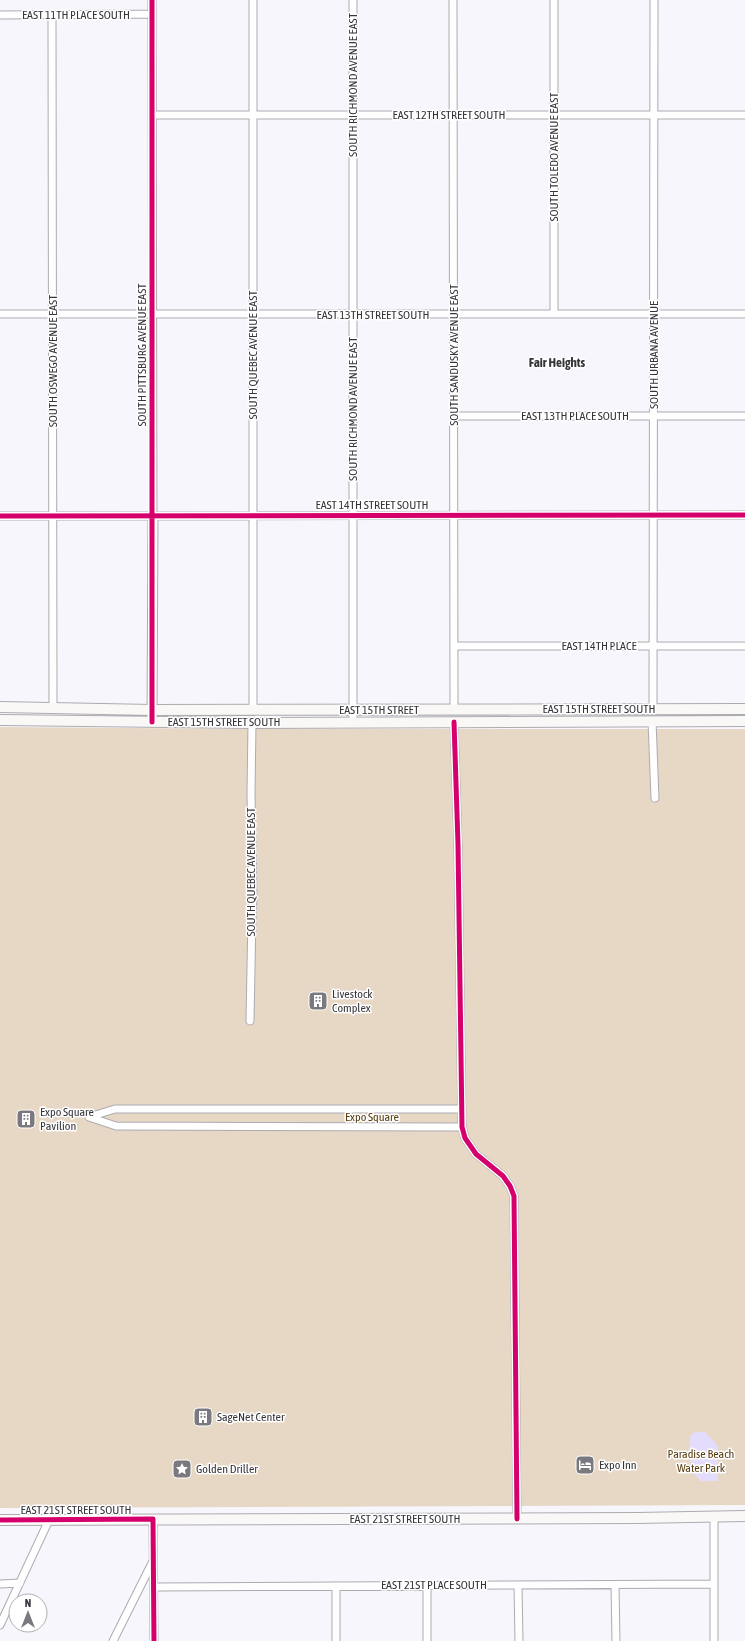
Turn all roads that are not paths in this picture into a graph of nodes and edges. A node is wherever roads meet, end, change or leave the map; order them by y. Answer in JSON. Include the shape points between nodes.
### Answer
{"nodes":[{"id":1,"x":152,"y":0,"type":"edge"},
{"id":2,"x":253,"y":0,"type":"edge"},
{"id":3,"x":353,"y":0,"type":"edge"},
{"id":4,"x":453,"y":0,"type":"edge"},
{"id":5,"x":554,"y":0,"type":"edge"},
{"id":6,"x":654,"y":0,"type":"edge"},
{"id":7,"x":152,"y":14,"type":"junction"},
{"id":8,"x":0,"y":15,"type":"edge"},
{"id":9,"x":52,"y":15,"type":"junction"},
{"id":10,"x":654,"y":114,"type":"junction"},
{"id":11,"x":152,"y":115,"type":"junction"},
{"id":12,"x":253,"y":115,"type":"junction"},
{"id":13,"x":353,"y":115,"type":"junction"},
{"id":14,"x":453,"y":115,"type":"junction"},
{"id":15,"x":554,"y":115,"type":"junction"},
{"id":16,"x":745,"y":115,"type":"edge"},
{"id":17,"x":0,"y":314,"type":"edge"},
{"id":18,"x":53,"y":314,"type":"junction"},
{"id":19,"x":152,"y":314,"type":"junction"},
{"id":20,"x":554,"y":314,"type":"junction"},
{"id":21,"x":745,"y":314,"type":"edge"},
{"id":22,"x":253,"y":315,"type":"junction"},
{"id":23,"x":354,"y":315,"type":"junction"},
{"id":24,"x":454,"y":315,"type":"junction"},
{"id":25,"x":654,"y":315,"type":"junction"},
{"id":26,"x":454,"y":416,"type":"junction"},
{"id":27,"x":654,"y":416,"type":"junction"},
{"id":28,"x":745,"y":416,"type":"edge"},
{"id":29,"x":153,"y":515,"type":"junction"},
{"id":30,"x":253,"y":515,"type":"junction"},
{"id":31,"x":352,"y":515,"type":"junction"},
{"id":32,"x":454,"y":515,"type":"junction"},
{"id":33,"x":745,"y":515,"type":"edge"},
{"id":34,"x":0,"y":516,"type":"edge"},
{"id":35,"x":52,"y":516,"type":"junction"},
{"id":36,"x":654,"y":516,"type":"junction"},
{"id":37,"x":454,"y":646,"type":"junction"},
{"id":38,"x":654,"y":646,"type":"junction"},
{"id":39,"x":745,"y":646,"type":"edge"},
{"id":40,"x":0,"y":707,"type":"edge"},
{"id":41,"x":53,"y":707,"type":"junction"},
{"id":42,"x":653,"y":709,"type":"junction"},
{"id":43,"x":745,"y":709,"type":"edge"},
{"id":44,"x":152,"y":710,"type":"junction"},
{"id":45,"x":253,"y":710,"type":"junction"},
{"id":46,"x":303,"y":710,"type":"joint"},
{"id":47,"x":353,"y":710,"type":"junction"},
{"id":48,"x":454,"y":710,"type":"junction"},
{"id":49,"x":0,"y":720,"type":"edge"},
{"id":50,"x":53,"y":720,"type":"junction"},
{"id":51,"x":745,"y":721,"type":"edge"},
{"id":52,"x":152,"y":722,"type":"junction"},
{"id":53,"x":352,"y":722,"type":"junction"},
{"id":54,"x":454,"y":722,"type":"junction"},
{"id":55,"x":652,"y":722,"type":"junction"},
{"id":56,"x":252,"y":723,"type":"junction"},
{"id":57,"x":655,"y":798,"type":"dead end"},
{"id":58,"x":250,"y":1021,"type":"dead end"},
{"id":59,"x":462,"y":1109,"type":"junction"},
{"id":60,"x":462,"y":1126,"type":"junction"},
{"id":61,"x":745,"y":1516,"type":"edge"},
{"id":62,"x":714,"y":1517,"type":"junction"},
{"id":63,"x":517,"y":1519,"type":"junction"},
{"id":64,"x":0,"y":1520,"type":"edge"},
{"id":65,"x":49,"y":1520,"type":"junction"},
{"id":66,"x":153,"y":1520,"type":"junction"},
{"id":67,"x":745,"y":1520,"type":"edge"},
{"id":68,"x":154,"y":1559,"type":"junction"},
{"id":69,"x":0,"y":1584,"type":"edge"},
{"id":70,"x":20,"y":1584,"type":"junction"},
{"id":71,"x":714,"y":1584,"type":"junction"},
{"id":72,"x":518,"y":1585,"type":"junction"},
{"id":73,"x":615,"y":1585,"type":"junction"},
{"id":74,"x":336,"y":1586,"type":"junction"},
{"id":75,"x":427,"y":1586,"type":"junction"},
{"id":76,"x":154,"y":1587,"type":"junction"},
{"id":77,"x":0,"y":1625,"type":"edge"},
{"id":78,"x":113,"y":1641,"type":"edge"},
{"id":79,"x":154,"y":1641,"type":"edge"},
{"id":80,"x":336,"y":1641,"type":"edge"},
{"id":81,"x":427,"y":1641,"type":"edge"},
{"id":82,"x":519,"y":1641,"type":"edge"},
{"id":83,"x":616,"y":1641,"type":"edge"},
{"id":84,"x":714,"y":1641,"type":"edge"}],
"edges":[{"from":1,"to":7,"type":"street","name":"SOUTH PITTSBURG AVENUE EAST"},
{"from":2,"to":12,"type":"street","name":"SOUTH QUEBEC AVENUE EAST"},
{"from":3,"to":13,"type":"street","name":"SOUTH RICHMOND AVENUE EAST"},
{"from":4,"to":14,"type":"street","name":"SOUTH SANDUSKY AVENUE EAST"},
{"from":5,"to":15,"type":"street","name":"SOUTH TOLEDO AVENUE EAST"},
{"from":6,"to":10,"type":"street","name":"SOUTH URBANA AVENUE"},
{"from":7,"to":9,"type":"street","name":"EAST 11TH PLACE SOUTH"},
{"from":7,"to":11,"type":"street","name":"SOUTH PITTSBURG AVENUE EAST"},
{"from":8,"to":9,"type":"street","name":"EAST 11TH PLACE SOUTH"},
{"from":9,"to":18,"type":"street","name":"SOUTH OSWEGO AVENUE EAST"},
{"from":10,"to":15,"type":"street","name":"EAST 12TH STREET SOUTH"},
{"from":10,"to":16,"type":"street","name":"EAST 12TH STREET SOUTH"},
{"from":10,"to":25,"type":"street","name":"SOUTH URBANA AVENUE"},
{"from":11,"to":12,"type":"street","name":"EAST 12TH STREET SOUTH"},
{"from":11,"to":19,"type":"street","name":"SOUTH PITTSBURG AVENUE EAST"},
{"from":12,"to":13,"type":"street","name":"EAST 12TH STREET SOUTH"},
{"from":12,"to":22,"type":"street","name":"SOUTH QUEBEC AVENUE EAST"},
{"from":13,"to":14,"type":"street","name":"EAST 12TH STREET SOUTH"},
{"from":13,"to":23,"type":"street","name":"SOUTH RICHMOND AVENUE EAST"},
{"from":14,"to":15,"type":"street","name":"EAST 12TH STREET SOUTH"},
{"from":14,"to":24,"type":"street","name":"SOUTH SANDUSKY AVENUE EAST"},
{"from":15,"to":20,"type":"street","name":"SOUTH TOLEDO AVENUE EAST"},
{"from":17,"to":18,"type":"street","name":"EAST 13TH STREET SOUTH"},
{"from":18,"to":19,"type":"street","name":"EAST 13TH STREET SOUTH"},
{"from":18,"to":35,"type":"street","name":"SOUTH OSWEGO AVENUE EAST"},
{"from":19,"to":22,"type":"street","name":"EAST 13TH STREET SOUTH"},
{"from":19,"to":29,"type":"street","name":"SOUTH PITTSBURG AVENUE EAST"},
{"from":20,"to":24,"type":"street","name":"EAST 13TH STREET SOUTH"},
{"from":20,"to":25,"type":"street","name":"EAST 13TH STREET SOUTH"},
{"from":21,"to":25,"type":"street","name":"EAST 13TH STREET SOUTH"},
{"from":22,"to":23,"type":"street","name":"EAST 13TH STREET SOUTH"},
{"from":22,"to":30,"type":"street","name":"SOUTH QUEBEC AVENUE EAST"},
{"from":23,"to":24,"type":"street","name":"EAST 13TH STREET SOUTH"},
{"from":23,"to":31,"type":"street","name":"SOUTH RICHMOND AVENUE EAST"},
{"from":24,"to":26,"type":"street","name":"SOUTH SANDUSKY AVENUE EAST"},
{"from":25,"to":27,"type":"street","name":"SOUTH URBANA AVENUE"},
{"from":26,"to":27,"type":"street","name":"EAST 13TH PLACE SOUTH"},
{"from":26,"to":32,"type":"street","name":"SOUTH SANDUSKY AVENUE EAST"},
{"from":27,"to":28,"type":"street","name":"EAST 13TH PLACE SOUTH"},
{"from":27,"to":36,"type":"street","name":"SOUTH URBANA AVENUE"},
{"from":29,"to":30,"type":"street","name":"EAST 14TH STREET SOUTH"},
{"from":29,"to":35,"type":"street","name":"EAST 14TH STREET SOUTH"},
{"from":29,"to":44,"type":"street","name":"SOUTH PITTSBURG AVENUE EAST"},
{"from":30,"to":31,"type":"street","name":"EAST 14TH STREET SOUTH"},
{"from":30,"to":45,"type":"street","name":"SOUTH QUEBEC AVENUE EAST"},
{"from":31,"to":32,"type":"street","name":"EAST 14TH STREET SOUTH"},
{"from":31,"to":47,"type":"street","name":"SOUTH RICHMOND AVENUE EAST"},
{"from":32,"to":36,"type":"street","name":"EAST 14TH STREET SOUTH"},
{"from":32,"to":37,"type":"street","name":"SOUTH SANDUSKY AVENUE EAST"},
{"from":33,"to":36,"type":"street","name":"EAST 14TH STREET SOUTH"},
{"from":34,"to":35,"type":"street","name":"EAST 14TH STREET SOUTH"},
{"from":35,"to":41,"type":"street","name":"SOUTH OSWEGO AVENUE EAST"},
{"from":36,"to":38,"type":"street","name":"SOUTH URBANA AVENUE"},
{"from":37,"to":38,"type":"street","name":"EAST 14TH PLACE"},
{"from":37,"to":48,"type":"street","name":"SOUTH SANDUSKY AVENUE EAST"},
{"from":38,"to":39,"type":"street","name":"EAST 14TH PLACE"},
{"from":38,"to":42,"type":"street","name":"SOUTH URBANA AVENUE"},
{"from":40,"to":41,"type":"main road","name":"EAST 15TH STREET SOUTH"},
{"from":41,"to":44,"type":"main road","name":"EAST 15TH STREET SOUTH"},
{"from":41,"to":50,"type":"main road"},
{"from":42,"to":43,"type":"main road","name":"EAST 15TH STREET SOUTH"},
{"from":42,"to":48,"type":"main road","name":"EAST 15TH STREET SOUTH"},
{"from":42,"to":55,"type":"main road"},
{"from":44,"to":45,"type":"main road","name":"EAST 15TH STREET SOUTH"},
{"from":44,"to":52,"type":"street","name":"SOUTH PITTSBURG AVENUE EAST"},
{"from":45,"to":46,"type":"main road","name":"EAST 15TH STREET SOUTH"},
{"from":45,"to":56,"type":"main road"},
{"from":46,"to":47,"type":"main road","name":"EAST 15TH STREET"},
{"from":47,"to":48,"type":"main road","name":"EAST 15TH STREET"},
{"from":47,"to":53,"type":"street","name":"SOUTH RICHMOND AVENUE EAST"},
{"from":48,"to":54,"type":"main road"},
{"from":49,"to":50,"type":"main road","name":"EAST 15TH STREET SOUTH"},
{"from":50,"to":52,"type":"main road","name":"EAST 15TH STREET SOUTH"},
{"from":51,"to":55,"type":"main road","name":"EAST 15TH STREET SOUTH"},
{"from":52,"to":56,"type":"main road","name":"EAST 15TH STREET SOUTH"},
{"from":53,"to":54,"type":"main road","name":"EAST 15TH STREET"},
{"from":53,"to":56,"type":"main road","name":"EAST 15TH STREET SOUTH"},
{"from":54,"to":55,"type":"main road","name":"EAST 15TH STREET SOUTH"},
{"from":54,"to":59,"type":"street"},
{"from":55,"to":57,"type":"street"},
{"from":56,"to":58,"type":"street","name":"SOUTH QUEBEC AVENUE EAST","via":[[254,898]]},
{"from":59,"to":60,"type":"street"},
{"from":59,"to":60,"type":"street","via":[[115,1109],[88,1117],[116,1126]]},
{"from":60,"to":63,"type":"street","via":[[465,1138],[476,1154],[503,1176],[514,1196]]},
{"from":61,"to":62,"type":"main road","name":"EAST 21ST STREET SOUTH"},
{"from":62,"to":63,"type":"main road","name":"EAST 21ST STREET SOUTH"},
{"from":62,"to":67,"type":"main road","name":"EAST 21ST STREET SOUTH"},
{"from":62,"to":71,"type":"street"},
{"from":63,"to":66,"type":"main road","name":"EAST 21ST STREET SOUTH"},
{"from":64,"to":65,"type":"main road","name":"EAST 21ST STREET SOUTH"},
{"from":65,"to":66,"type":"main road","name":"EAST 21ST STREET SOUTH"},
{"from":65,"to":70,"type":"street"},
{"from":66,"to":68,"type":"street"},
{"from":68,"to":76,"type":"street"},
{"from":68,"to":78,"type":"street"},
{"from":69,"to":70,"type":"street"},
{"from":70,"to":77,"type":"street"},
{"from":71,"to":73,"type":"street","name":"EAST 21ST PLACE SOUTH"},
{"from":71,"to":84,"type":"street"},
{"from":72,"to":73,"type":"street","name":"EAST 21ST PLACE SOUTH"},
{"from":72,"to":75,"type":"street","name":"EAST 21ST PLACE SOUTH"},
{"from":72,"to":82,"type":"street"},
{"from":73,"to":83,"type":"street"},
{"from":74,"to":75,"type":"street","name":"EAST 21ST PLACE SOUTH"},
{"from":74,"to":76,"type":"street","name":"EAST 21ST PLACE SOUTH"},
{"from":74,"to":80,"type":"street"},
{"from":75,"to":81,"type":"street"},
{"from":76,"to":79,"type":"street"}]}
